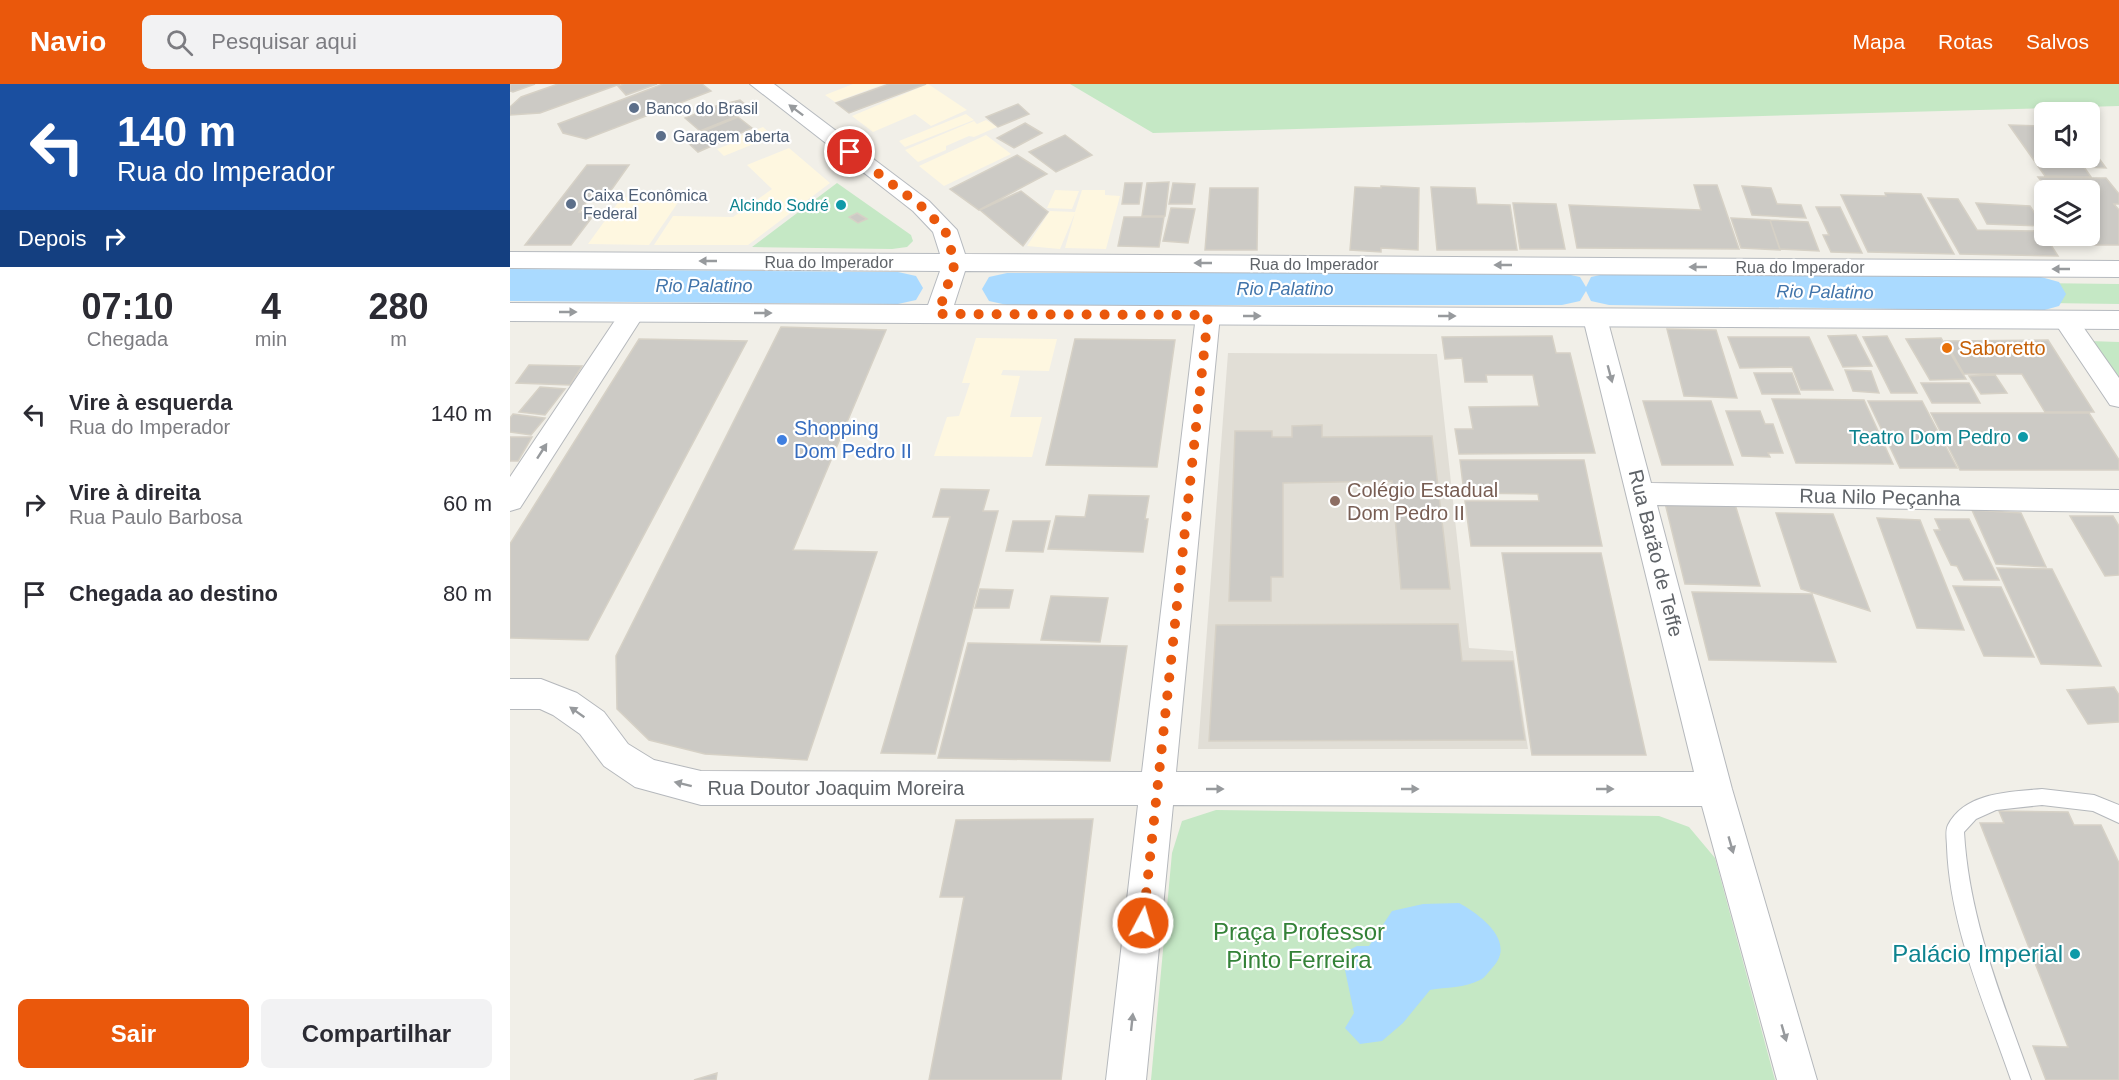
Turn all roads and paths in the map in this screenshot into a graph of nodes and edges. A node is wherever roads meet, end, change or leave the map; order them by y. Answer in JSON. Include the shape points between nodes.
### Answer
{"nodes":[{"id":1,"x":761,"y":84,"type":"edge"},
{"id":2,"x":510,"y":260,"type":"edge"},
{"id":3,"x":955,"y":263,"type":"junction"},
{"id":4,"x":2119,"y":269,"type":"edge"},
{"id":5,"x":510,"y":312,"type":"edge"},
{"id":6,"x":633,"y":313,"type":"junction"},
{"id":7,"x":938,"y":314,"type":"junction"},
{"id":8,"x":1208,"y":315,"type":"junction"},
{"id":9,"x":1595,"y":318,"type":"junction"},
{"id":10,"x":2065,"y":320,"type":"junction"},
{"id":11,"x":2106,"y":320,"type":"edge"},
{"id":12,"x":2119,"y":330,"type":"edge"},
{"id":13,"x":2119,"y":398,"type":"edge"},
{"id":14,"x":1641,"y":494,"type":"junction"},
{"id":15,"x":510,"y":500,"type":"edge"},
{"id":16,"x":2119,"y":501,"type":"edge"},
{"id":17,"x":510,"y":694,"type":"edge"},
{"id":18,"x":1157,"y":789,"type":"junction"},
{"id":19,"x":1715,"y":789,"type":"junction"},
{"id":20,"x":2119,"y":814,"type":"edge"},
{"id":21,"x":1126,"y":1080,"type":"edge"},
{"id":22,"x":1797,"y":1080,"type":"edge"},
{"id":23,"x":2020,"y":1080,"type":"edge"}],
"edges":[{"from":3,"to":1,"type":"main road","one_way":true,"via":[[945,230],[921,206]]},
{"from":3,"to":2,"type":"main road","name":"Rua do Imperador","one_way":true},
{"from":4,"to":3,"type":"main road","name":"Rua do Imperador","one_way":true},
{"from":3,"to":7,"type":"main road"},
{"from":5,"to":6,"type":"main road","one_way":true},
{"from":6,"to":7,"type":"main road","one_way":true},
{"from":15,"to":6,"type":"street","one_way":true},
{"from":7,"to":8,"type":"main road"},
{"from":8,"to":9,"type":"main road","one_way":true},
{"from":8,"to":18,"type":"street"},
{"from":9,"to":10,"type":"main road"},
{"from":9,"to":14,"type":"street","name":"Rua Barão de Teffe","one_way":true},
{"from":10,"to":11,"type":"main road"},
{"from":10,"to":13,"type":"street"},
{"from":11,"to":12,"type":"main road"},
{"from":14,"to":16,"type":"street","name":"Rua Nilo Peçanha"},
{"from":14,"to":19,"type":"street","name":"Rua Barão de Teffe"},
{"from":18,"to":17,"type":"street","name":"Rua Doutor Joaquim Moreira","one_way":true,"via":[[780,799],[701,788],[647,775],[616,754],[592,723],[566,704],[541,694]]},
{"from":18,"to":19,"type":"street","one_way":true},
{"from":21,"to":18,"type":"street","one_way":true},
{"from":19,"to":22,"type":"street","one_way":true},
{"from":20,"to":23,"type":"lane","via":[[2094,803],[2042,797],[1995,802],[1970,813],[1955,829],[1955,858],[1967,918]]}]}
